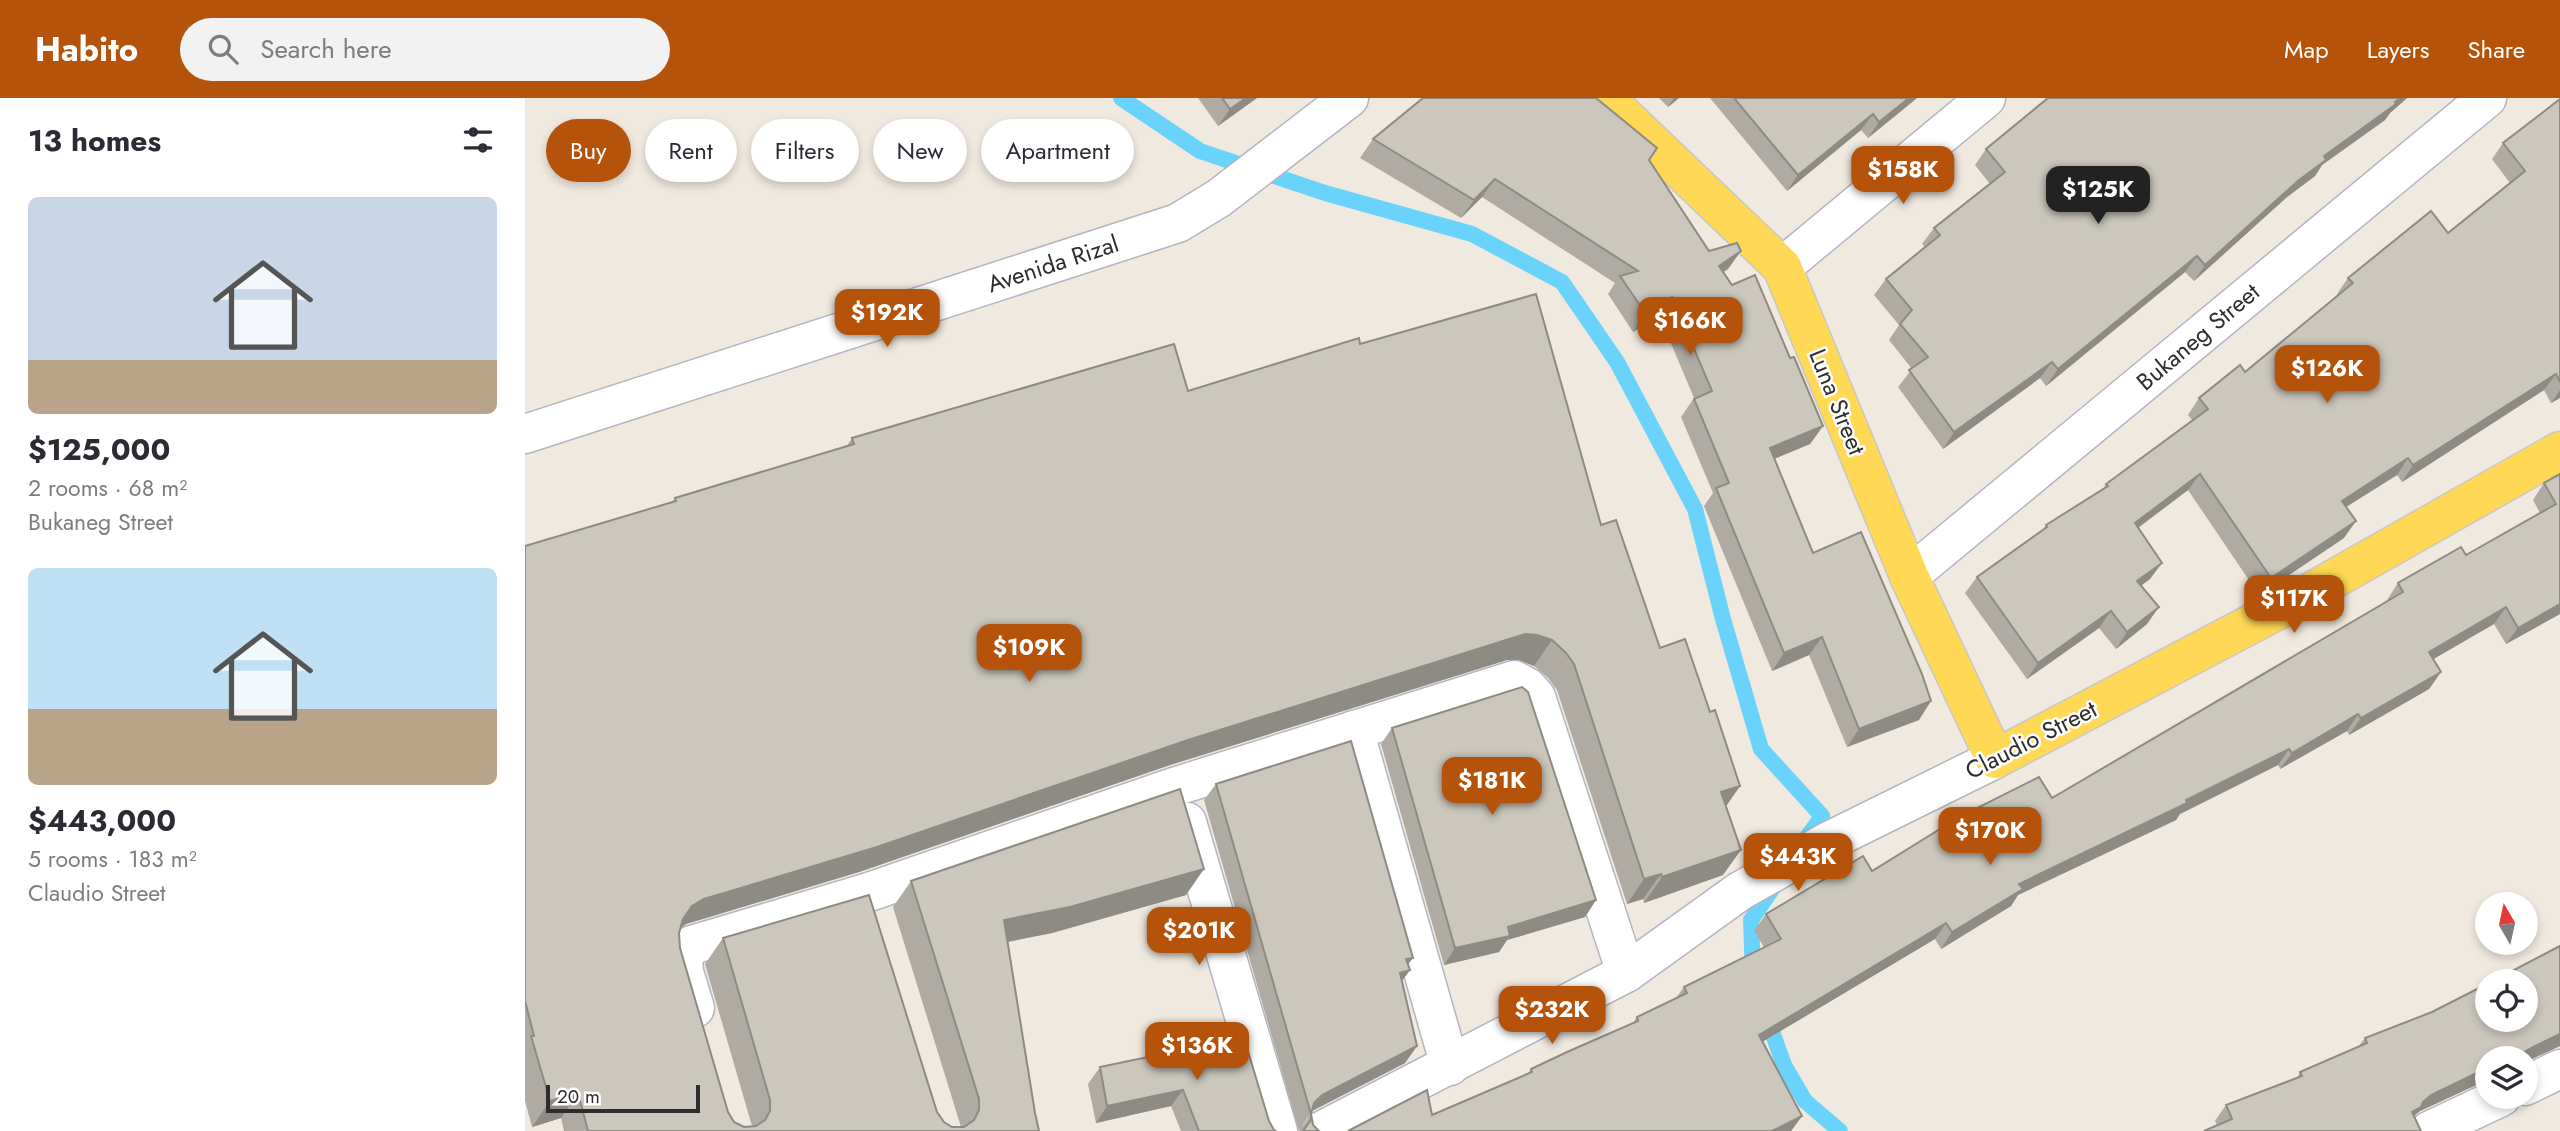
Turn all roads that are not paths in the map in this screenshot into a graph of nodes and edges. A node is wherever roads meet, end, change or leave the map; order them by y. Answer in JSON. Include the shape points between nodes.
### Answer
{"nodes":[{"id":1,"x":1349,"y":98,"type":"edge"},
{"id":2,"x":1605,"y":98,"type":"edge"},
{"id":3,"x":1986,"y":98,"type":"edge"},
{"id":4,"x":2487,"y":98,"type":"edge"},
{"id":5,"x":1782,"y":267,"type":"junction"},
{"id":6,"x":525,"y":434,"type":"edge"},
{"id":7,"x":2560,"y":451,"type":"edge"},
{"id":8,"x":1909,"y":576,"type":"junction"},
{"id":9,"x":1354,"y":730,"type":"junction"},
{"id":10,"x":1996,"y":759,"type":"junction"},
{"id":11,"x":1177,"y":786,"type":"junction"},
{"id":12,"x":1626,"y":974,"type":"junction"},
{"id":13,"x":704,"y":1038,"type":"edge"},
{"id":14,"x":1450,"y":1066,"type":"junction"},
{"id":15,"x":2560,"y":1069,"type":"edge"},
{"id":16,"x":2538,"y":1080,"type":"edge"},
{"id":17,"x":2476,"y":1109,"type":"edge"},
{"id":18,"x":1278,"y":1131,"type":"edge"},
{"id":19,"x":1321,"y":1131,"type":"edge"},
{"id":20,"x":2429,"y":1131,"type":"edge"}],
"edges":[{"from":1,"to":6,"type":"street","name":"Avenida Rizal","via":[[1219,198],[1178,223]]},
{"from":2,"to":5,"type":"main road","name":"Luna Street"},
{"from":3,"to":5,"type":"street"},
{"from":4,"to":8,"type":"street","name":"Bukaneg Street"},
{"from":5,"to":8,"type":"main road","name":"Luna Street"},
{"from":7,"to":10,"type":"main road","name":"Claudio Street","via":[[2295,601]]},
{"from":8,"to":10,"type":"main road","name":"Luna Street"},
{"from":9,"to":11,"type":"street"},
{"from":9,"to":12,"type":"street","via":[[1504,682],[1514,680],[1527,687],[1536,697]]},
{"from":9,"to":14,"type":"street"},
{"from":10,"to":12,"type":"street","name":"Claudio Street","via":[[1827,842],[1740,891]]},
{"from":11,"to":13,"type":"street","via":[[871,906],[692,945],[683,957],[684,972]]},
{"from":11,"to":18,"type":"street"},
{"from":12,"to":14,"type":"street","name":"Claudio Street"},
{"from":14,"to":19,"type":"street","name":"Claudio Street"},
{"from":15,"to":16,"type":"street"},
{"from":17,"to":20,"type":"street"}]}
